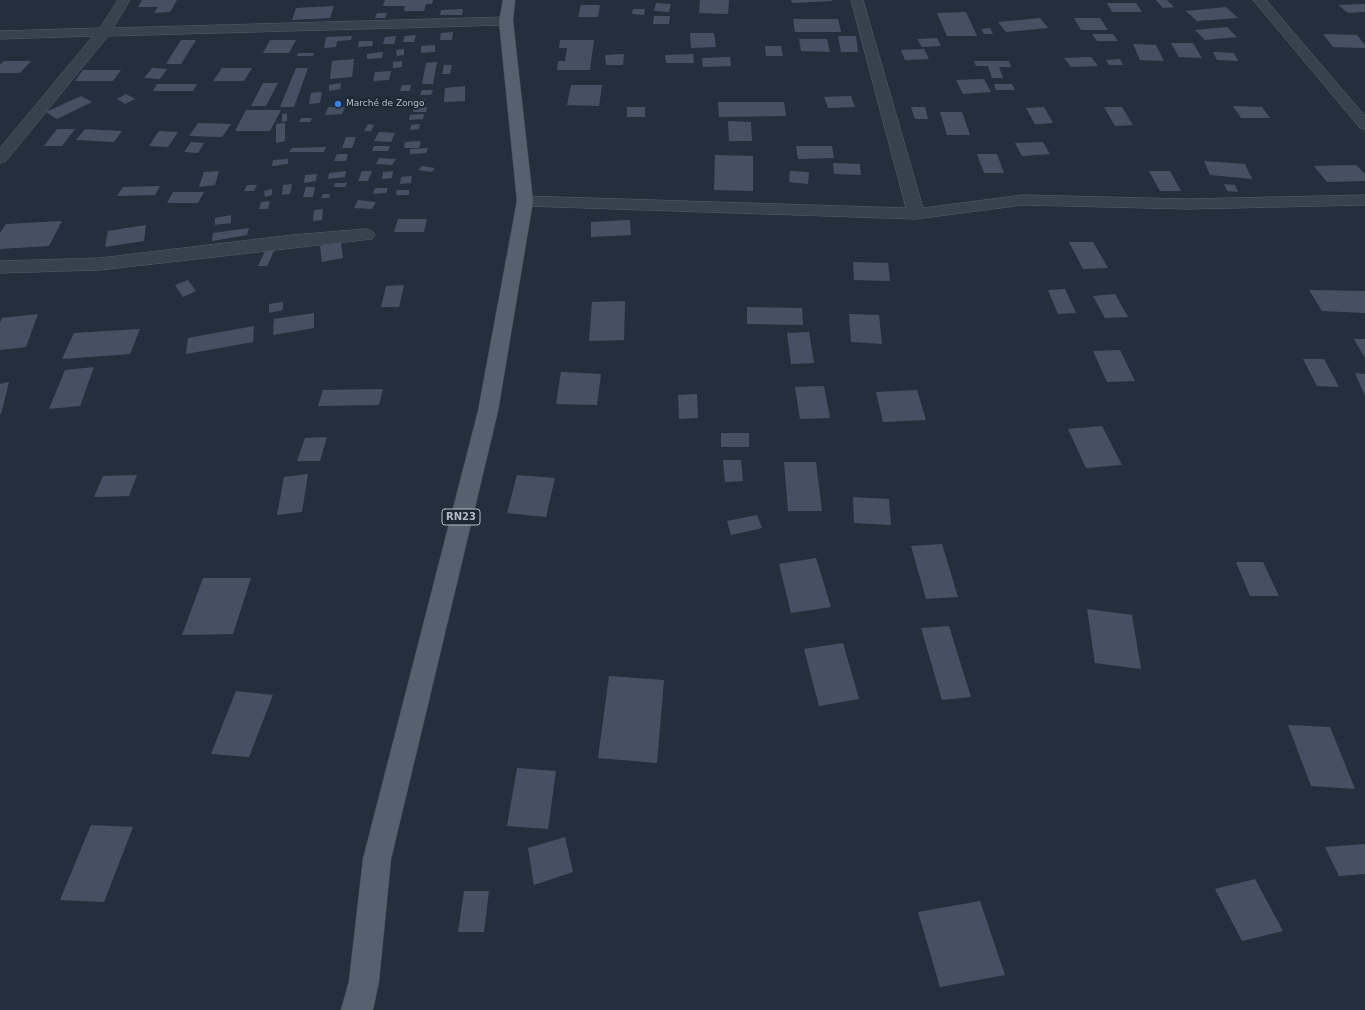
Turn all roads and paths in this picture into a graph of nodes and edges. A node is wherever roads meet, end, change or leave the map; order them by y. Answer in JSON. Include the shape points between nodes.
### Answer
{"nodes":[{"id":1,"x":124,"y":0,"type":"edge"},
{"id":2,"x":857,"y":0,"type":"edge"},
{"id":3,"x":1259,"y":0,"type":"edge"},
{"id":4,"x":508,"y":10,"type":"edge"},
{"id":5,"x":104,"y":32,"type":"junction"},
{"id":6,"x":0,"y":35,"type":"edge"},
{"id":7,"x":1365,"y":125,"type":"edge"},
{"id":8,"x":0,"y":158,"type":"edge"},
{"id":9,"x":1365,"y":200,"type":"edge"},
{"id":10,"x":525,"y":201,"type":"junction"},
{"id":11,"x":916,"y":214,"type":"junction"},
{"id":12,"x":366,"y":235,"type":"dead end"},
{"id":13,"x":0,"y":267,"type":"edge"},
{"id":14,"x":357,"y":1010,"type":"edge"}],
"edges":[{"from":1,"to":5,"type":"street"},
{"from":2,"to":11,"type":"street"},
{"from":3,"to":7,"type":"street"},
{"from":4,"to":5,"type":"street"},
{"from":4,"to":10,"type":"main road","number":"RN23"},
{"from":5,"to":6,"type":"street"},
{"from":5,"to":8,"type":"street"},
{"from":9,"to":11,"type":"street","via":[[1188,204],[1023,200]]},
{"from":10,"to":11,"type":"street"},
{"from":10,"to":14,"type":"main road","number":"RN23","via":[[488,411],[377,859],[364,981]]},
{"from":12,"to":13,"type":"street","via":[[292,241],[100,264]]}]}
